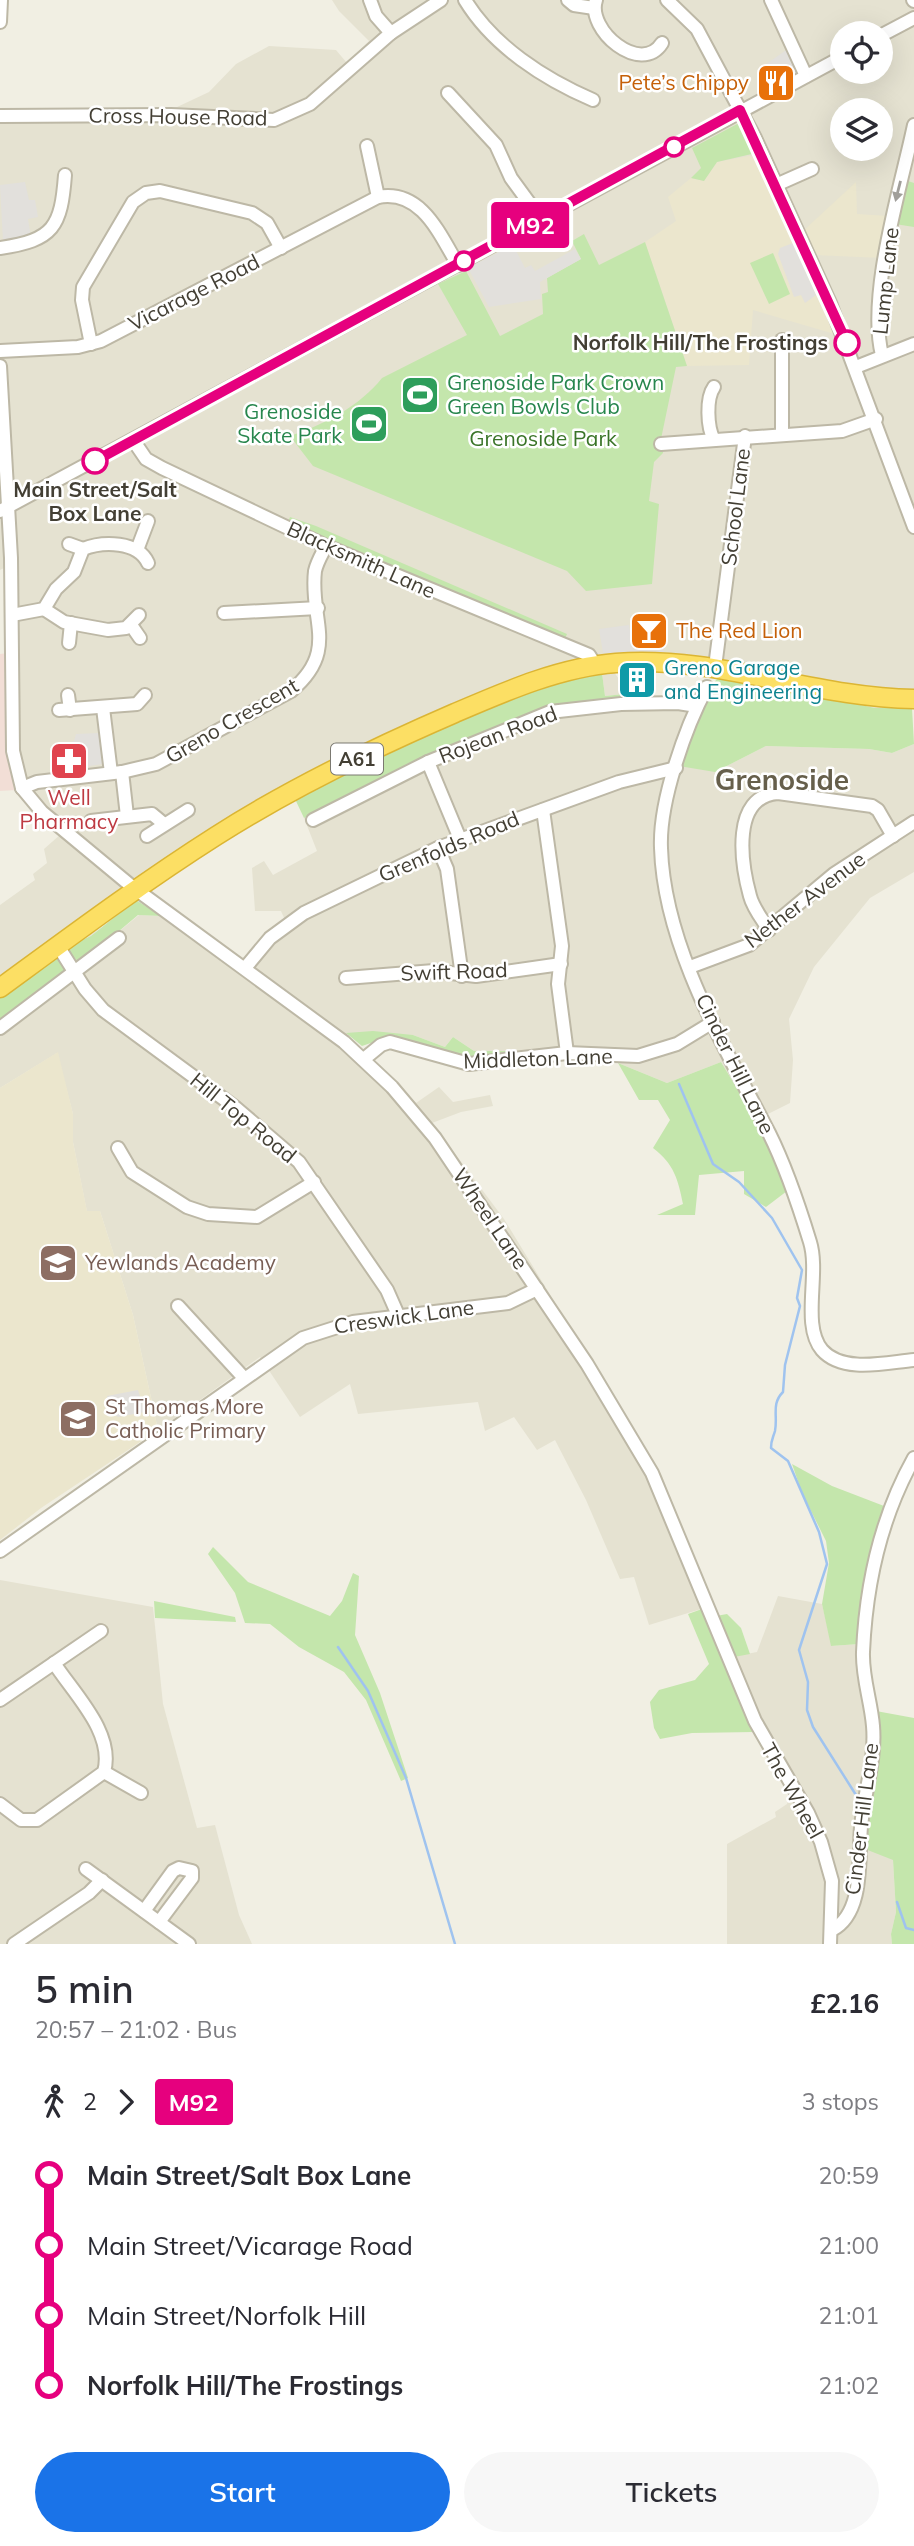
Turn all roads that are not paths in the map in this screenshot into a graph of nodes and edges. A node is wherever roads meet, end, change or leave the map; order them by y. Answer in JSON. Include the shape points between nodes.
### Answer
{"nodes":[{"id":1,"x":1,"y":0,"type":"edge"},
{"id":2,"x":370,"y":0,"type":"edge"},
{"id":3,"x":441,"y":0,"type":"edge"},
{"id":4,"x":465,"y":0,"type":"edge"},
{"id":5,"x":568,"y":0,"type":"edge"},
{"id":6,"x":667,"y":0,"type":"edge"},
{"id":7,"x":771,"y":0,"type":"edge"},
{"id":8,"x":595,"y":4,"type":"edge"},
{"id":9,"x":914,"y":18,"type":"edge"},
{"id":10,"x":0,"y":22,"type":"edge"},
{"id":11,"x":893,"y":29,"type":"edge"},
{"id":12,"x":391,"y":33,"type":"junction"},
{"id":13,"x":662,"y":43,"type":"dead end"},
{"id":14,"x":830,"y":63,"type":"edge"},
{"id":15,"x":806,"y":76,"type":"junction"},
{"id":16,"x":447,"y":93,"type":"dead end"},
{"id":17,"x":593,"y":100,"type":"dead end"},
{"id":18,"x":740,"y":110,"type":"junction"},
{"id":19,"x":0,"y":116,"type":"edge"},
{"id":20,"x":914,"y":125,"type":"edge"},
{"id":21,"x":367,"y":146,"type":"dead end"},
{"id":22,"x":812,"y":169,"type":"dead end"},
{"id":23,"x":65,"y":175,"type":"dead end"},
{"id":24,"x":776,"y":185,"type":"junction"},
{"id":25,"x":378,"y":197,"type":"junction"},
{"id":26,"x":541,"y":219,"type":"junction"},
{"id":27,"x":0,"y":248,"type":"edge"},
{"id":28,"x":281,"y":248,"type":"junction"},
{"id":29,"x":457,"y":265,"type":"junction"},
{"id":30,"x":782,"y":340,"type":"dead end"},
{"id":31,"x":91,"y":344,"type":"junction"},
{"id":32,"x":914,"y":344,"type":"edge"},
{"id":33,"x":0,"y":351,"type":"edge"},
{"id":34,"x":882,"y":355,"type":"junction"},
{"id":35,"x":0,"y":366,"type":"edge"},
{"id":36,"x":856,"y":367,"type":"junction"},
{"id":37,"x":715,"y":387,"type":"dead end"},
{"id":38,"x":876,"y":419,"type":"junction"},
{"id":39,"x":782,"y":434,"type":"junction"},
{"id":40,"x":745,"y":436,"type":"junction"},
{"id":41,"x":133,"y":440,"type":"junction"},
{"id":42,"x":714,"y":440,"type":"junction"},
{"id":43,"x":661,"y":443,"type":"dead end"},
{"id":44,"x":5,"y":508,"type":"edge"},
{"id":45,"x":148,"y":521,"type":"dead end"},
{"id":46,"x":914,"y":527,"type":"edge"},
{"id":47,"x":69,"y":544,"type":"dead end"},
{"id":48,"x":326,"y":546,"type":"junction"},
{"id":49,"x":83,"y":549,"type":"junction"},
{"id":50,"x":137,"y":550,"type":"junction"},
{"id":51,"x":148,"y":563,"type":"dead end"},
{"id":52,"x":318,"y":608,"type":"junction"},
{"id":53,"x":44,"y":609,"type":"junction"},
{"id":54,"x":224,"y":613,"type":"dead end"},
{"id":55,"x":12,"y":615,"type":"junction"},
{"id":56,"x":139,"y":615,"type":"dead end"},
{"id":57,"x":71,"y":623,"type":"junction"},
{"id":58,"x":131,"y":625,"type":"junction"},
{"id":59,"x":140,"y":638,"type":"dead end"},
{"id":60,"x":69,"y":643,"type":"dead end"},
{"id":61,"x":596,"y":666,"type":"junction"},
{"id":62,"x":715,"y":667,"type":"junction"},
{"id":63,"x":707,"y":687,"type":"dead end"},
{"id":64,"x":68,"y":695,"type":"dead end"},
{"id":65,"x":145,"y":695,"type":"dead end"},
{"id":66,"x":914,"y":699,"type":"edge"},
{"id":67,"x":697,"y":706,"type":"junction"},
{"id":68,"x":103,"y":708,"type":"junction"},
{"id":69,"x":428,"y":762,"type":"junction"},
{"id":70,"x":676,"y":768,"type":"junction"},
{"id":71,"x":116,"y":773,"type":"junction"},
{"id":72,"x":22,"y":788,"type":"junction"},
{"id":73,"x":188,"y":810,"type":"dead end"},
{"id":74,"x":542,"y":810,"type":"junction"},
{"id":75,"x":127,"y":816,"type":"junction"},
{"id":76,"x":313,"y":820,"type":"dead end"},
{"id":77,"x":91,"y":821,"type":"dead end"},
{"id":78,"x":914,"y":822,"type":"edge"},
{"id":79,"x":164,"y":824,"type":"junction"},
{"id":80,"x":147,"y":836,"type":"dead end"},
{"id":81,"x":893,"y":836,"type":"junction"},
{"id":82,"x":460,"y":839,"type":"junction"},
{"id":83,"x":438,"y":848,"type":"junction"},
{"id":84,"x":136,"y":889,"type":"junction"},
{"id":85,"x":769,"y":930,"type":"junction"},
{"id":86,"x":118,"y":938,"type":"dead end"},
{"id":87,"x":58,"y":946,"type":"junction"},
{"id":88,"x":561,"y":964,"type":"junction"},
{"id":89,"x":690,"y":967,"type":"junction"},
{"id":90,"x":245,"y":968,"type":"junction"},
{"id":91,"x":76,"y":973,"type":"junction"},
{"id":92,"x":462,"y":976,"type":"junction"},
{"id":93,"x":346,"y":978,"type":"dead end"},
{"id":94,"x":0,"y":988,"type":"edge"},
{"id":95,"x":713,"y":1022,"type":"junction"},
{"id":96,"x":0,"y":1028,"type":"edge"},
{"id":97,"x":567,"y":1054,"type":"junction"},
{"id":98,"x":364,"y":1059,"type":"junction"},
{"id":99,"x":118,"y":1148,"type":"dead end"},
{"id":100,"x":314,"y":1182,"type":"junction"},
{"id":101,"x":537,"y":1289,"type":"junction"},
{"id":102,"x":178,"y":1306,"type":"dead end"},
{"id":103,"x":398,"y":1315,"type":"junction"},
{"id":104,"x":914,"y":1360,"type":"edge"},
{"id":105,"x":244,"y":1378,"type":"junction"},
{"id":106,"x":914,"y":1458,"type":"edge"},
{"id":107,"x":0,"y":1551,"type":"edge"},
{"id":108,"x":101,"y":1631,"type":"dead end"},
{"id":109,"x":723,"y":1646,"type":"joint"},
{"id":110,"x":54,"y":1663,"type":"junction"},
{"id":111,"x":0,"y":1700,"type":"edge"},
{"id":112,"x":104,"y":1772,"type":"junction"},
{"id":113,"x":141,"y":1793,"type":"dead end"},
{"id":114,"x":0,"y":1804,"type":"edge"},
{"id":115,"x":86,"y":1869,"type":"dead end"},
{"id":116,"x":102,"y":1880,"type":"junction"},
{"id":117,"x":144,"y":1911,"type":"junction"},
{"id":118,"x":159,"y":1922,"type":"junction"},
{"id":119,"x":832,"y":1930,"type":"junction"},
{"id":120,"x":179,"y":1942,"type":"edge"},
{"id":121,"x":14,"y":1944,"type":"edge"},
{"id":122,"x":830,"y":1944,"type":"edge"}],
"edges":[{"from":1,"to":10,"type":"street"},
{"from":2,"to":12,"type":"street","via":[[376,16]]},
{"from":3,"to":12,"type":"street","name":"Cross House Road"},
{"from":4,"to":17,"type":"street","via":[[496,40]]},
{"from":5,"to":8,"type":"street","via":[[574,5]]},
{"from":6,"to":18,"type":"street","via":[[697,29]]},
{"from":7,"to":15,"type":"street"},
{"from":8,"to":13,"type":"street","via":[[597,21],[606,35],[633,54],[656,50]]},
{"from":9,"to":11,"type":"street"},
{"from":12,"to":19,"type":"street","name":"Cross House Road","via":[[310,104],[274,120]]},
{"from":14,"to":15,"type":"street"},
{"from":15,"to":18,"type":"street"},
{"from":16,"to":26,"type":"street","via":[[496,145],[511,178]]},
{"from":18,"to":24,"type":"street"},
{"from":18,"to":26,"type":"street"},
{"from":20,"to":34,"type":"street","name":"Lump Lane","one_way":true,"via":[[883,274]]},
{"from":21,"to":25,"type":"street"},
{"from":22,"to":24,"type":"street"},
{"from":23,"to":27,"type":"street","via":[[62,210],[47,232],[33,242]]},
{"from":24,"to":36,"type":"street"},
{"from":25,"to":28,"type":"street","name":"Vicarage Road"},
{"from":25,"to":29,"type":"street","via":[[401,196],[421,209]]},
{"from":26,"to":29,"type":"street"},
{"from":28,"to":31,"type":"street","name":"Vicarage Road"},
{"from":28,"to":31,"type":"street","via":[[267,223],[252,213],[167,192],[146,193],[133,202],[83,287]]},
{"from":29,"to":41,"type":"street"},
{"from":30,"to":39,"type":"street"},
{"from":31,"to":33,"type":"street","name":"Vicarage Road"},
{"from":32,"to":34,"type":"street"},
{"from":34,"to":36,"type":"street"},
{"from":35,"to":44,"type":"street"},
{"from":36,"to":38,"type":"street"},
{"from":37,"to":42,"type":"street","via":[[709,398]]},
{"from":38,"to":39,"type":"street","name":"School Lane","via":[[842,431]]},
{"from":38,"to":46,"type":"street"},
{"from":39,"to":40,"type":"street","name":"School Lane"},
{"from":40,"to":42,"type":"street"},
{"from":40,"to":62,"type":"street","name":"School Lane"},
{"from":41,"to":44,"type":"street"},
{"from":41,"to":48,"type":"street","name":"Blacksmith Lane","via":[[152,463]]},
{"from":42,"to":43,"type":"street"},
{"from":44,"to":55,"type":"street"},
{"from":45,"to":50,"type":"street"},
{"from":47,"to":49,"type":"street"},
{"from":48,"to":52,"type":"street","name":"Greno Crescent","via":[[316,568]]},
{"from":48,"to":61,"type":"street","name":"Blacksmith Lane","via":[[589,655]]},
{"from":49,"to":50,"type":"street","via":[[106,544]]},
{"from":49,"to":53,"type":"street","via":[[75,572],[55,589]]},
{"from":50,"to":51,"type":"street"},
{"from":52,"to":54,"type":"street"},
{"from":52,"to":71,"type":"street","name":"Greno Crescent","via":[[320,647],[303,681],[167,759]]},
{"from":53,"to":55,"type":"street"},
{"from":53,"to":57,"type":"street"},
{"from":55,"to":72,"type":"street","via":[[13,751]]},
{"from":56,"to":58,"type":"street"},
{"from":57,"to":58,"type":"street","via":[[108,630]]},
{"from":57,"to":60,"type":"street"},
{"from":58,"to":59,"type":"street"},
{"from":61,"to":62,"type":"highway","number":"A61"},
{"from":61,"to":84,"type":"highway","number":"A61","via":[[507,691],[381,748],[254,813]]},
{"from":62,"to":66,"type":"highway","number":"A61","via":[[844,695]]},
{"from":63,"to":67,"type":"street","name":"Cinder Hill Lane"},
{"from":64,"to":68,"type":"street","via":[[64,710]]},
{"from":65,"to":68,"type":"street","via":[[137,704]]},
{"from":67,"to":69,"type":"street","name":"Rojean Road","via":[[643,703],[566,708]]},
{"from":67,"to":70,"type":"street","name":"Cinder Hill Lane"},
{"from":68,"to":71,"type":"street"},
{"from":69,"to":76,"type":"street","name":"Rojean Road"},
{"from":69,"to":82,"type":"street"},
{"from":70,"to":74,"type":"street","name":"Grenfolds Road","via":[[649,772]]},
{"from":70,"to":89,"type":"street","name":"Cinder Hill Lane","via":[[661,830],[661,855],[669,912]]},
{"from":71,"to":72,"type":"street","name":"Greno Crescent","via":[[37,782]]},
{"from":71,"to":75,"type":"street"},
{"from":72,"to":84,"type":"street","name":"Wheel Lane","via":[[42,812]]},
{"from":73,"to":79,"type":"street"},
{"from":74,"to":82,"type":"street","name":"Grenfolds Road"},
{"from":74,"to":88,"type":"street","via":[[561,935]]},
{"from":75,"to":77,"type":"street"},
{"from":75,"to":79,"type":"street","via":[[156,815]]},
{"from":78,"to":81,"type":"street","name":"Nether Avenue"},
{"from":79,"to":80,"type":"street"},
{"from":81,"to":85,"type":"street","name":"Nether Avenue","via":[[834,874]]},
{"from":81,"to":85,"type":"street","via":[[872,806],[778,793],[751,804],[745,818],[748,881],[752,902]]},
{"from":82,"to":83,"type":"street","name":"Grenfolds Road"},
{"from":83,"to":90,"type":"street","name":"Grenfolds Road","via":[[304,913],[271,938]]},
{"from":83,"to":92,"type":"street","via":[[447,869]]},
{"from":84,"to":87,"type":"highway","number":"A61"},
{"from":84,"to":90,"type":"street","name":"Wheel Lane"},
{"from":85,"to":89,"type":"street","name":"Nether Avenue","via":[[749,945]]},
{"from":86,"to":91,"type":"street"},
{"from":87,"to":91,"type":"street","name":"Hill Top Road"},
{"from":87,"to":94,"type":"highway","number":"A61"},
{"from":88,"to":92,"type":"street","name":"Swift Road"},
{"from":88,"to":97,"type":"street","via":[[558,984]]},
{"from":89,"to":95,"type":"street","name":"Cinder Hill Lane"},
{"from":90,"to":98,"type":"street","name":"Wheel Lane"},
{"from":91,"to":96,"type":"street"},
{"from":91,"to":100,"type":"street","name":"Hill Top Road","via":[[103,1010],[279,1142]]},
{"from":92,"to":93,"type":"street","name":"Swift Road","via":[[435,971]]},
{"from":95,"to":97,"type":"street","name":"Middleton Lane","via":[[677,1044],[646,1055]]},
{"from":95,"to":104,"type":"street","name":"Cinder Hill Lane","via":[[773,1143],[811,1244],[815,1280],[812,1319],[819,1344],[844,1362],[878,1365]]},
{"from":97,"to":98,"type":"street","name":"Middleton Lane","via":[[469,1064],[390,1042]]},
{"from":98,"to":101,"type":"street","name":"Wheel Lane","via":[[427,1128]]},
{"from":99,"to":100,"type":"street","via":[[132,1172],[187,1207],[208,1214],[257,1217]]},
{"from":100,"to":103,"type":"street","name":"Hill Top Road","via":[[387,1290]]},
{"from":101,"to":103,"type":"street","name":"Creswick Lane","via":[[508,1303]]},
{"from":101,"to":109,"type":"street","name":"Wheel Lane","via":[[642,1453]]},
{"from":102,"to":105,"type":"street"},
{"from":103,"to":105,"type":"street","name":"Creswick Lane","via":[[318,1331]]},
{"from":105,"to":107,"type":"street","name":"Creswick Lane"},
{"from":106,"to":119,"type":"street","name":"Cinder Hill Lane","via":[[885,1520],[872,1577],[863,1652],[874,1742],[857,1883],[846,1917]]},
{"from":108,"to":110,"type":"street"},
{"from":109,"to":119,"type":"street","name":"The Wheel","via":[[763,1738],[821,1842],[832,1881]]},
{"from":110,"to":111,"type":"street"},
{"from":110,"to":112,"type":"street","via":[[103,1736],[108,1751]]},
{"from":112,"to":113,"type":"street"},
{"from":112,"to":114,"type":"street","via":[[31,1822]]},
{"from":115,"to":116,"type":"street"},
{"from":116,"to":117,"type":"street"},
{"from":116,"to":121,"type":"street"},
{"from":117,"to":118,"type":"street"},
{"from":117,"to":118,"type":"street","via":[[173,1871],[192,1871],[192,1878]]},
{"from":118,"to":120,"type":"street"},
{"from":119,"to":122,"type":"street","name":"The Wheel"}]}
